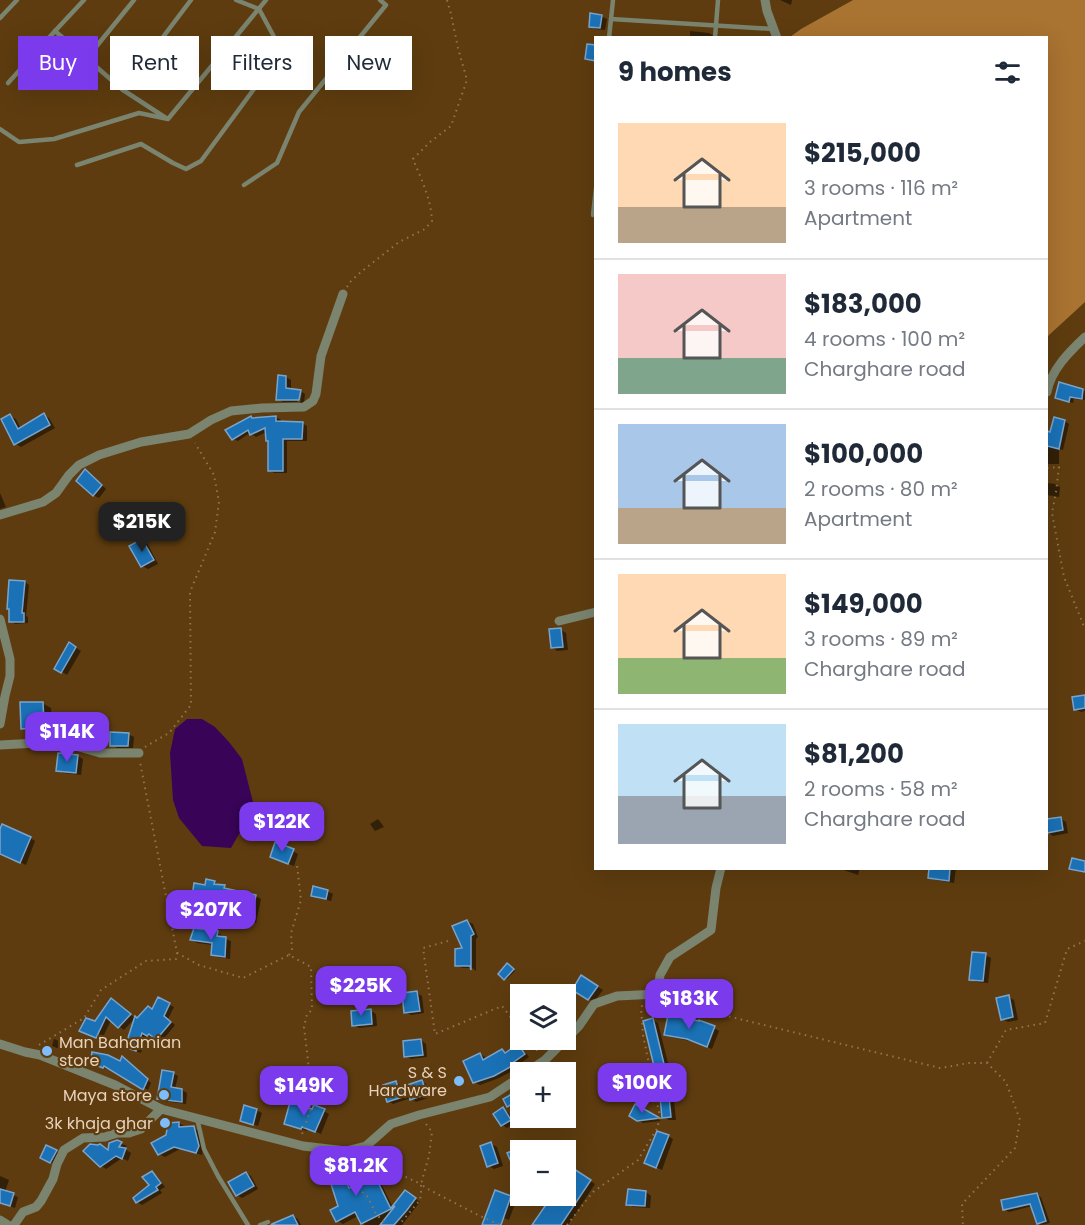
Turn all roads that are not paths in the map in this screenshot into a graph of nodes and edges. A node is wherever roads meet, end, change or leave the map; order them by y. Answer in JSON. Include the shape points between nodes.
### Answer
{"nodes":[{"id":1,"x":17,"y":0,"type":"edge"},
{"id":2,"x":84,"y":0,"type":"edge"},
{"id":3,"x":134,"y":0,"type":"edge"},
{"id":4,"x":191,"y":0,"type":"edge"},
{"id":5,"x":236,"y":0,"type":"edge"},
{"id":6,"x":266,"y":0,"type":"edge"},
{"id":7,"x":380,"y":0,"type":"edge"},
{"id":8,"x":613,"y":0,"type":"edge"},
{"id":9,"x":718,"y":0,"type":"edge"},
{"id":10,"x":765,"y":0,"type":"edge"},
{"id":11,"x":259,"y":9,"type":"junction"},
{"id":12,"x":0,"y":18,"type":"edge"},
{"id":13,"x":611,"y":19,"type":"junction"},
{"id":14,"x":716,"y":25,"type":"junction"},
{"id":15,"x":56,"y":31,"type":"junction"},
{"id":16,"x":775,"y":34,"type":"edge"},
{"id":17,"x":62,"y":36,"type":"edge"},
{"id":18,"x":164,"y":36,"type":"edge"},
{"id":19,"x":609,"y":36,"type":"edge"},
{"id":20,"x":715,"y":36,"type":"edge"},
{"id":21,"x":98,"y":44,"type":"edge"},
{"id":22,"x":98,"y":68,"type":"edge"},
{"id":23,"x":110,"y":78,"type":"edge"},
{"id":24,"x":8,"y":83,"type":"dead end"},
{"id":25,"x":123,"y":90,"type":"edge"},
{"id":26,"x":168,"y":119,"type":"junction"},
{"id":27,"x":0,"y":129,"type":"edge"},
{"id":28,"x":77,"y":165,"type":"dead end"},
{"id":29,"x":244,"y":185,"type":"dead end"},
{"id":30,"x":594,"y":206,"type":"edge"},
{"id":31,"x":593,"y":215,"type":"dead end"},
{"id":32,"x":343,"y":294,"type":"road end"},
{"id":33,"x":1085,"y":337,"type":"edge"},
{"id":34,"x":1048,"y":385,"type":"edge"},
{"id":35,"x":0,"y":515,"type":"edge"},
{"id":36,"x":594,"y":612,"type":"edge"},
{"id":37,"x":0,"y":619,"type":"edge"},
{"id":38,"x":559,"y":621,"type":"dead end"},
{"id":39,"x":0,"y":724,"type":"edge"},
{"id":40,"x":0,"y":745,"type":"edge"},
{"id":41,"x":139,"y":753,"type":"road end"},
{"id":42,"x":720,"y":870,"type":"edge"},
{"id":43,"x":0,"y":1044,"type":"edge"},
{"id":44,"x":542,"y":1062,"type":"edge"},
{"id":45,"x":510,"y":1084,"type":"edge"},
{"id":46,"x":161,"y":1109,"type":"junction"},
{"id":47,"x":197,"y":1118,"type":"junction"},
{"id":48,"x":0,"y":1220,"type":"edge"},
{"id":49,"x":268,"y":1222,"type":"dead end"},
{"id":50,"x":8,"y":1225,"type":"edge"},
{"id":51,"x":14,"y":1225,"type":"edge"},
{"id":52,"x":248,"y":1225,"type":"edge"},
{"id":53,"x":260,"y":1225,"type":"edge"}],
"edges":[{"from":1,"to":12,"type":"lane"},
{"from":2,"to":15,"type":"lane"},
{"from":3,"to":21,"type":"lane"},
{"from":4,"to":18,"type":"lane"},
{"from":5,"to":11,"type":"lane"},
{"from":6,"to":11,"type":"lane"},
{"from":7,"to":29,"type":"lane","via":[[386,5],[299,112],[277,163]]},
{"from":8,"to":13,"type":"lane"},
{"from":9,"to":14,"type":"lane"},
{"from":10,"to":16,"type":"street"},
{"from":11,"to":26,"type":"lane"},
{"from":11,"to":28,"type":"lane","via":[[279,46],[279,55],[201,161],[186,169],[141,144]]},
{"from":13,"to":14,"type":"lane"},
{"from":13,"to":19,"type":"lane"},
{"from":14,"to":16,"type":"lane"},
{"from":14,"to":20,"type":"lane"},
{"from":15,"to":17,"type":"lane"},
{"from":15,"to":24,"type":"lane"},
{"from":22,"to":23,"type":"lane"},
{"from":25,"to":26,"type":"lane"},
{"from":26,"to":27,"type":"lane","via":[[139,113],[54,139],[19,142]]},
{"from":30,"to":31,"type":"lane"},
{"from":32,"to":35,"type":"street","via":[[321,356],[316,394],[304,407],[231,411],[189,434],[141,442],[99,455],[79,465],[56,494],[43,502]]},
{"from":33,"to":34,"type":"street","via":[[1065,355]]},
{"from":36,"to":38,"type":"street"},
{"from":37,"to":39,"type":"street","via":[[10,676]]},
{"from":40,"to":41,"type":"street","via":[[56,744],[100,753]]},
{"from":42,"to":44,"type":"street","via":[[711,930],[670,957],[653,994],[617,996],[594,1004],[579,1026]]},
{"from":43,"to":46,"type":"street","via":[[40,1055],[115,1085]]},
{"from":45,"to":47,"type":"street","via":[[490,1097],[391,1125],[366,1146],[346,1151],[298,1144]]},
{"from":46,"to":47,"type":"street"},
{"from":46,"to":51,"type":"street","via":[[141,1130],[83,1138],[64,1150],[41,1201],[23,1212]]},
{"from":47,"to":52,"type":"lane","via":[[204,1149]]},
{"from":48,"to":50,"type":"street"},
{"from":49,"to":53,"type":"lane"}]}
